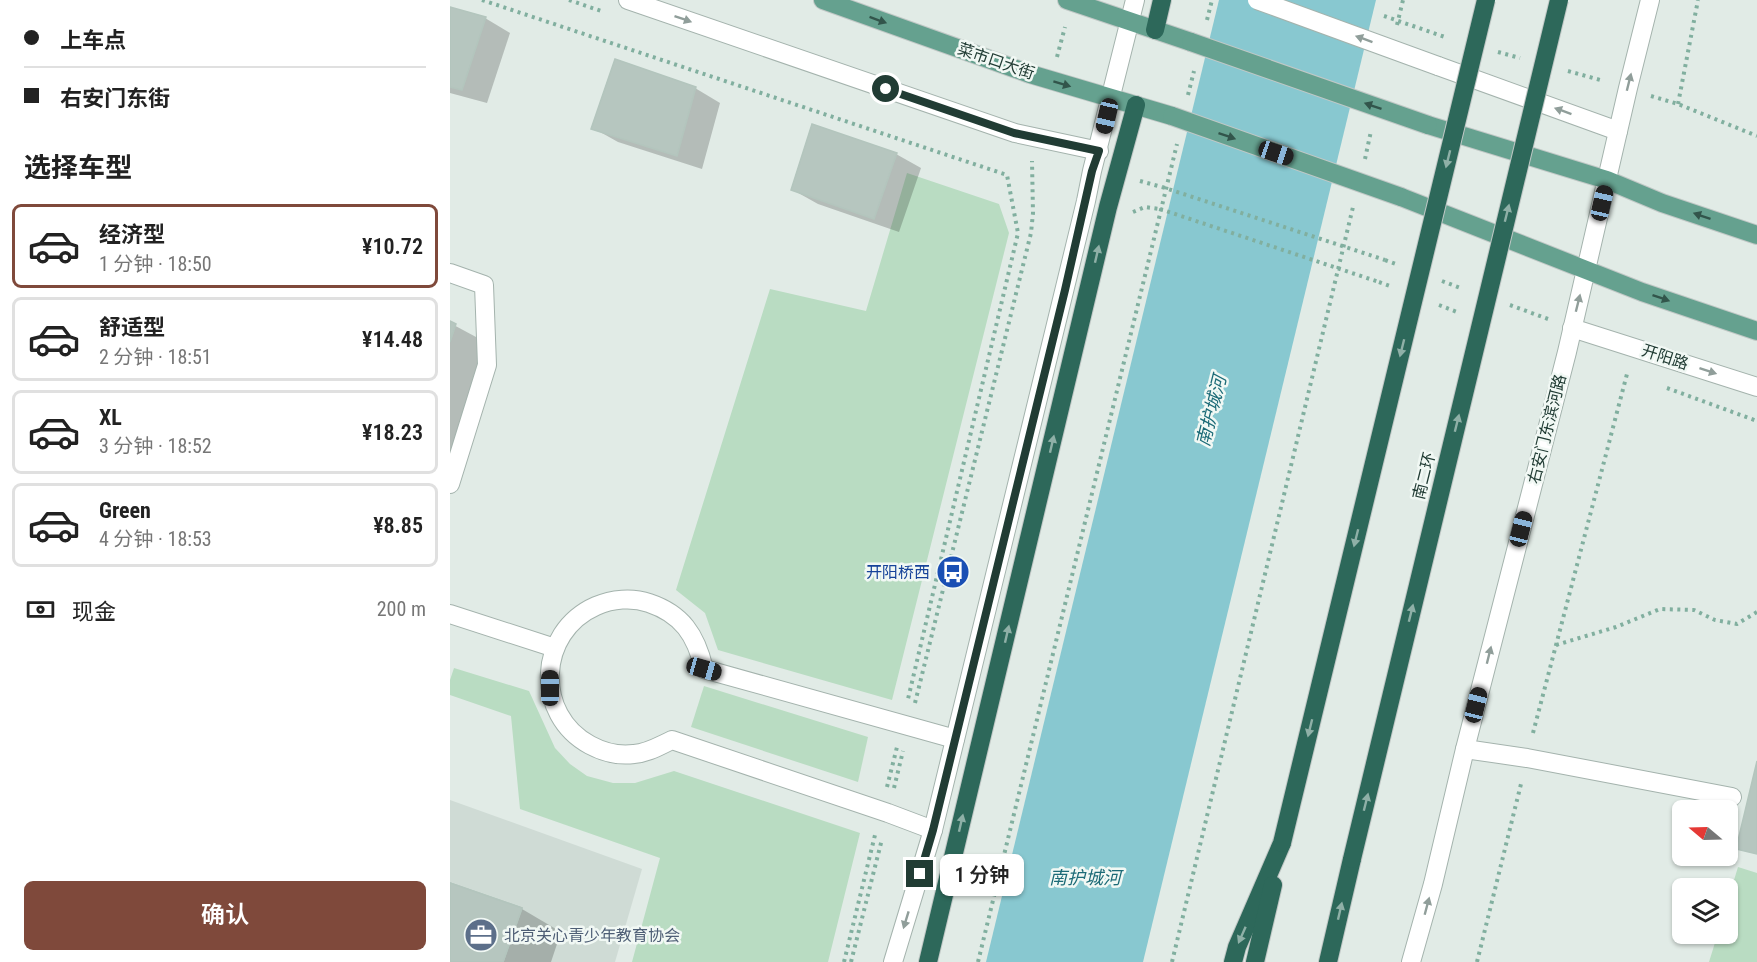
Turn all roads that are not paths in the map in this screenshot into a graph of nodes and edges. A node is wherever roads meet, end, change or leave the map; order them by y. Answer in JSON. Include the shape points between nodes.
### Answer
{"nodes":[{"id":1,"x":628,"y":0,"type":"edge"},
{"id":2,"x":823,"y":0,"type":"edge"},
{"id":3,"x":1067,"y":0,"type":"edge"},
{"id":4,"x":1135,"y":0,"type":"edge"},
{"id":5,"x":1162,"y":0,"type":"edge"},
{"id":6,"x":1257,"y":0,"type":"edge"},
{"id":7,"x":1486,"y":0,"type":"edge"},
{"id":8,"x":1559,"y":0,"type":"edge"},
{"id":9,"x":1650,"y":0,"type":"edge"},
{"id":10,"x":1130,"y":21,"type":"junction"},
{"id":11,"x":1155,"y":30,"type":"junction"},
{"id":12,"x":1111,"y":98,"type":"junction"},
{"id":13,"x":1136,"y":105,"type":"junction"},
{"id":14,"x":1618,"y":131,"type":"junction"},
{"id":15,"x":1099,"y":151,"type":"junction"},
{"id":16,"x":1607,"y":180,"type":"junction"},
{"id":17,"x":1757,"y":235,"type":"edge"},
{"id":18,"x":1586,"y":270,"type":"junction"},
{"id":19,"x":450,"y":273,"type":"edge"},
{"id":20,"x":1572,"y":328,"type":"junction"},
{"id":21,"x":1757,"y":331,"type":"edge"},
{"id":22,"x":1757,"y":387,"type":"edge"},
{"id":23,"x":450,"y":484,"type":"edge"},
{"id":24,"x":450,"y":614,"type":"edge"},
{"id":25,"x":555,"y":648,"type":"junction"},
{"id":26,"x":955,"y":739,"type":"junction"},
{"id":27,"x":1465,"y":749,"type":"junction"},
{"id":28,"x":1732,"y":797,"type":"dead end"},
{"id":29,"x":933,"y":830,"type":"junction"},
{"id":30,"x":1282,"y":843,"type":"junction"},
{"id":31,"x":893,"y":962,"type":"edge"},
{"id":32,"x":928,"y":962,"type":"edge"},
{"id":33,"x":1233,"y":962,"type":"edge"},
{"id":34,"x":1255,"y":962,"type":"edge"},
{"id":35,"x":1328,"y":962,"type":"edge"},
{"id":36,"x":1411,"y":962,"type":"edge"}],
"edges":[{"from":1,"to":15,"type":"street","one_way":true,"via":[[1014,133]]},
{"from":2,"to":12,"type":"main road","name":"菜市口大街","one_way":true,"via":[[1030,74]]},
{"from":3,"to":10,"type":"main road"},
{"from":4,"to":10,"type":"street"},
{"from":5,"to":11,"type":"highway"},
{"from":14,"to":6,"type":"street","one_way":true,"bridge":true},
{"from":7,"to":30,"type":"highway","one_way":true,"bridge":true},
{"from":35,"to":8,"type":"highway","name":"南二环","one_way":true,"bridge":true},
{"from":14,"to":9,"type":"street","name":"右安门东滨河路","one_way":true},
{"from":10,"to":11,"type":"main road"},
{"from":10,"to":12,"type":"street"},
{"from":16,"to":11,"type":"main road","one_way":true,"bridge":true,"via":[[1428,125]]},
{"from":12,"to":13,"type":"main road","name":"菜市口大街"},
{"from":12,"to":15,"type":"street"},
{"from":13,"to":18,"type":"main road","name":"菜市口大街","one_way":true,"bridge":true,"via":[[1401,197]]},
{"from":32,"to":13,"type":"highway","one_way":true,"via":[[1108,207]]},
{"from":14,"to":16,"type":"street","name":"右安门东滨河路"},
{"from":15,"to":26,"type":"street"},
{"from":17,"to":16,"type":"main road","one_way":true},
{"from":16,"to":18,"type":"street","name":"右安门东滨河路"},
{"from":20,"to":18,"type":"street","name":"右安门东滨河路","one_way":true},
{"from":18,"to":21,"type":"main road","one_way":true},
{"from":19,"to":23,"type":"street","via":[[484,285],[487,365]]},
{"from":20,"to":22,"type":"street","name":"开阳路","one_way":true},
{"from":27,"to":20,"type":"street","name":"右安门东滨河路","one_way":true},
{"from":24,"to":25,"type":"street"},
{"from":25,"to":26,"type":"street","via":[[570,624],[587,610],[621,599],[642,600],[677,617],[700,650],[704,669]]},
{"from":25,"to":29,"type":"street","via":[[550,665],[554,704],[570,731],[598,749],[632,755],[649,752],[672,740]]},
{"from":26,"to":29,"type":"street"},
{"from":27,"to":28,"type":"street"},
{"from":36,"to":27,"type":"street","name":"右安门东滨河路","one_way":true},
{"from":29,"to":31,"type":"street","one_way":true},
{"from":30,"to":33,"type":"highway","one_way":true},
{"from":30,"to":34,"type":"highway"}]}
